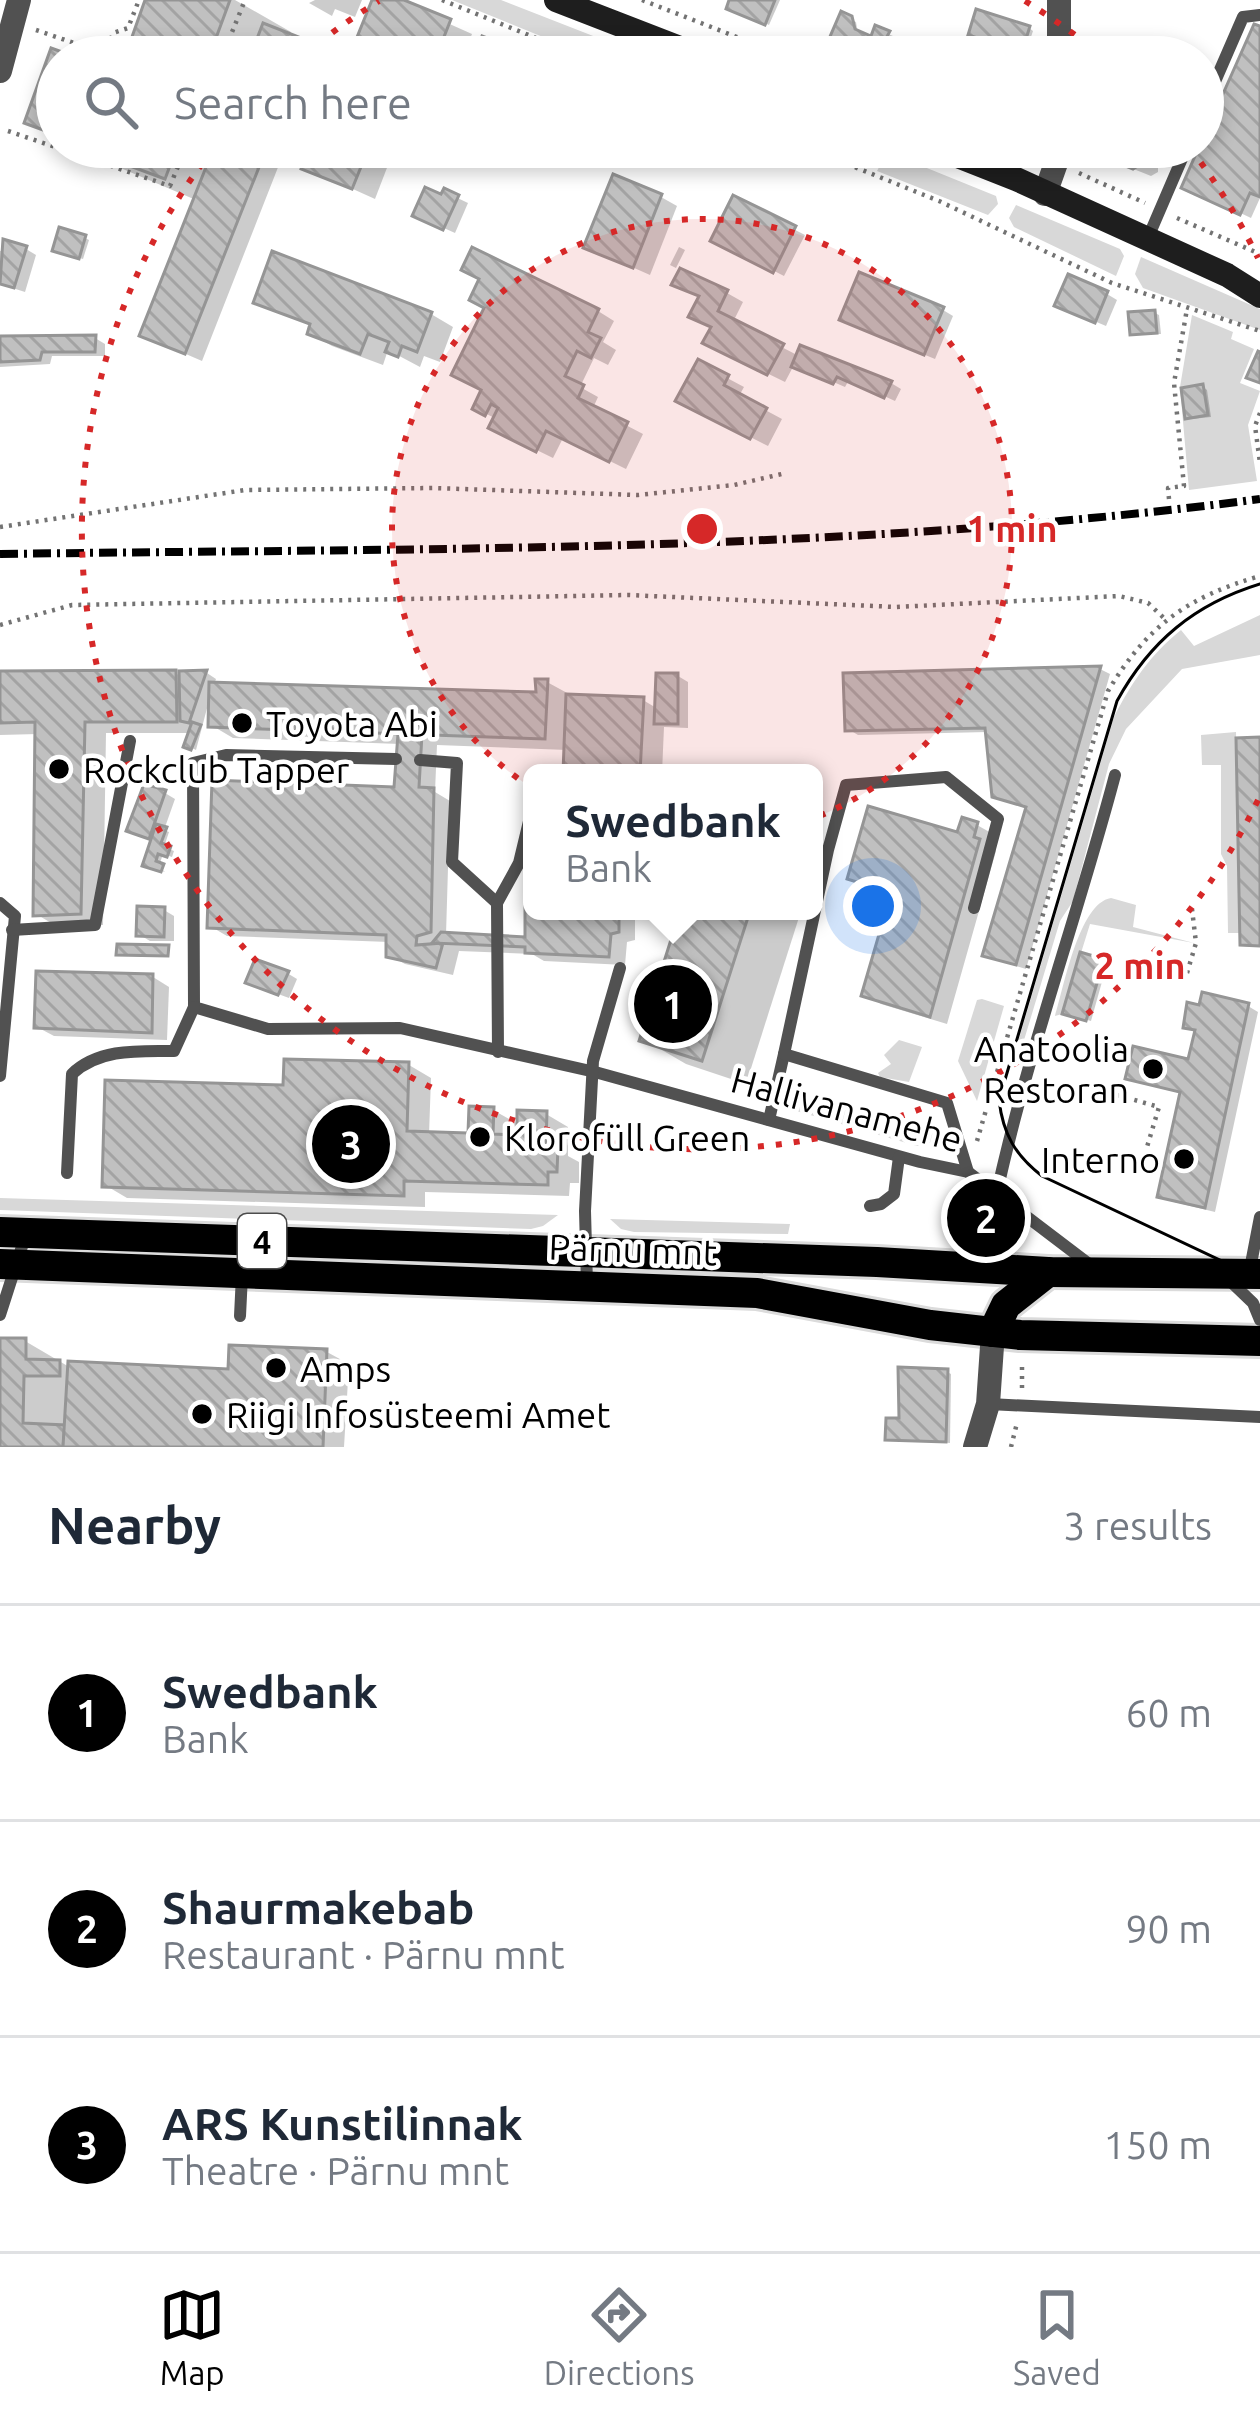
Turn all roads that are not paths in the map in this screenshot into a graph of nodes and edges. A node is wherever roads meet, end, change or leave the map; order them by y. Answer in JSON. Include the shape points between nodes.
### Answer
{"nodes":[{"id":1,"x":556,"y":0,"type":"edge"},
{"id":2,"x":1059,"y":0,"type":"edge"},
{"id":3,"x":16,"y":11,"type":"edge"},
{"id":4,"x":1260,"y":15,"type":"edge"},
{"id":5,"x":649,"y":36,"type":"edge"},
{"id":6,"x":1059,"y":36,"type":"edge"},
{"id":7,"x":1224,"y":61,"type":"edge"},
{"id":8,"x":0,"y":71,"type":"edge"},
{"id":9,"x":984,"y":168,"type":"edge"},
{"id":10,"x":1053,"y":168,"type":"edge"},
{"id":11,"x":1178,"y":168,"type":"edge"},
{"id":12,"x":1045,"y":194,"type":"junction"},
{"id":13,"x":1147,"y":240,"type":"junction"},
{"id":14,"x":1227,"y":275,"type":"junction"},
{"id":15,"x":1260,"y":280,"type":"edge"},
{"id":16,"x":1260,"y":296,"type":"edge"},
{"id":17,"x":130,"y":741,"type":"dead end"},
{"id":18,"x":396,"y":759,"type":"dead end"},
{"id":19,"x":420,"y":760,"type":"dead end"},
{"id":20,"x":1115,"y":775,"type":"dead end"},
{"id":21,"x":523,"y":850,"type":"edge"},
{"id":22,"x":823,"y":873,"type":"edge"},
{"id":23,"x":0,"y":903,"type":"edge"},
{"id":24,"x":497,"y":903,"type":"junction"},
{"id":25,"x":974,"y":908,"type":"dead end"},
{"id":26,"x":813,"y":920,"type":"edge"},
{"id":27,"x":13,"y":923,"type":"junction"},
{"id":28,"x":620,"y":968,"type":"dead end"},
{"id":29,"x":194,"y":1007,"type":"junction"},
{"id":30,"x":498,"y":1052,"type":"junction"},
{"id":31,"x":784,"y":1054,"type":"junction"},
{"id":32,"x":595,"y":1072,"type":"junction"},
{"id":33,"x":0,"y":1076,"type":"edge"},
{"id":34,"x":770,"y":1120,"type":"junction"},
{"id":35,"x":899,"y":1156,"type":"junction"},
{"id":36,"x":968,"y":1172,"type":"junction"},
{"id":37,"x":67,"y":1173,"type":"dead end"},
{"id":38,"x":997,"y":1192,"type":"junction"},
{"id":39,"x":870,"y":1206,"type":"dead end"},
{"id":40,"x":1260,"y":1217,"type":"edge"},
{"id":41,"x":13,"y":1232,"type":"edge"},
{"id":42,"x":8,"y":1264,"type":"edge"},
{"id":43,"x":587,"y":1270,"type":"junction"},
{"id":44,"x":1048,"y":1272,"type":"junction"},
{"id":45,"x":1100,"y":1272,"type":"junction"},
{"id":46,"x":242,"y":1274,"type":"junction"},
{"id":47,"x":1244,"y":1274,"type":"edge"},
{"id":48,"x":0,"y":1315,"type":"edge"},
{"id":49,"x":240,"y":1316,"type":"dead end"},
{"id":50,"x":1260,"y":1320,"type":"edge"},
{"id":51,"x":993,"y":1332,"type":"junction"},
{"id":52,"x":1260,"y":1341,"type":"edge"},
{"id":53,"x":988,"y":1404,"type":"junction"},
{"id":54,"x":1260,"y":1417,"type":"edge"},
{"id":55,"x":975,"y":1447,"type":"edge"}],
"edges":[{"from":1,"to":5,"type":"street"},
{"from":2,"to":6,"type":"street"},
{"from":3,"to":8,"type":"street"},
{"from":4,"to":7,"type":"lane","via":[[1243,17]]},
{"from":9,"to":12,"type":"street"},
{"from":10,"to":12,"type":"street"},
{"from":11,"to":13,"type":"lane"},
{"from":12,"to":13,"type":"street"},
{"from":13,"to":14,"type":"street"},
{"from":14,"to":15,"type":"street"},
{"from":14,"to":16,"type":"street"},
{"from":17,"to":27,"type":"lane","via":[[94,925]]},
{"from":18,"to":29,"type":"lane","via":[[226,755],[193,763]]},
{"from":19,"to":24,"type":"lane","via":[[457,763],[452,862]]},
{"from":20,"to":38,"type":"lane"},
{"from":21,"to":24,"type":"lane"},
{"from":22,"to":25,"type":"lane","via":[[846,785],[946,777],[998,819]]},
{"from":23,"to":27,"type":"lane"},
{"from":24,"to":30,"type":"lane"},
{"from":26,"to":31,"type":"lane"},
{"from":27,"to":33,"type":"lane"},
{"from":28,"to":32,"type":"lane"},
{"from":29,"to":30,"type":"lane","name":"Hallivanamehe","via":[[268,1029],[400,1028]]},
{"from":29,"to":37,"type":"lane","via":[[174,1051],[121,1051],[72,1074]]},
{"from":30,"to":32,"type":"lane","name":"Hallivanamehe"},
{"from":31,"to":34,"type":"lane"},
{"from":31,"to":36,"type":"lane","via":[[946,1103]]},
{"from":32,"to":34,"type":"lane","name":"Hallivanamehe"},
{"from":32,"to":43,"type":"lane"},
{"from":34,"to":35,"type":"lane","name":"Hallivanamehe"},
{"from":35,"to":36,"type":"lane","name":"Hallivanamehe"},
{"from":35,"to":39,"type":"lane","via":[[894,1194]]},
{"from":36,"to":38,"type":"lane","name":"Hallivanamehe"},
{"from":38,"to":45,"type":"lane","name":"Hallivanamehe"},
{"from":40,"to":47,"type":"lane"},
{"from":41,"to":42,"type":"lane"},
{"from":41,"to":43,"type":"main road","name":"Pärnu mnt","number":"4"},
{"from":42,"to":46,"type":"main road","name":"Pärnu mnt","number":"4"},
{"from":42,"to":48,"type":"lane"},
{"from":43,"to":44,"type":"main road","name":"Pärnu mnt","number":"4","via":[[877,1262]]},
{"from":43,"to":46,"type":"main road","name":"Pärnu mnt","number":"4"},
{"from":43,"to":51,"type":"main road","name":"Pärnu mnt","number":"4"},
{"from":44,"to":45,"type":"main road","name":"Pärnu mnt","number":"4"},
{"from":44,"to":51,"type":"main road","via":[[1006,1305]]},
{"from":45,"to":47,"type":"main road","name":"Pärnu mnt","number":"4"},
{"from":46,"to":49,"type":"lane"},
{"from":47,"to":50,"type":"lane"},
{"from":51,"to":52,"type":"main road","name":"Pärnu mnt","number":"4"},
{"from":51,"to":53,"type":"street"},
{"from":53,"to":54,"type":"lane"},
{"from":53,"to":55,"type":"street"}]}
